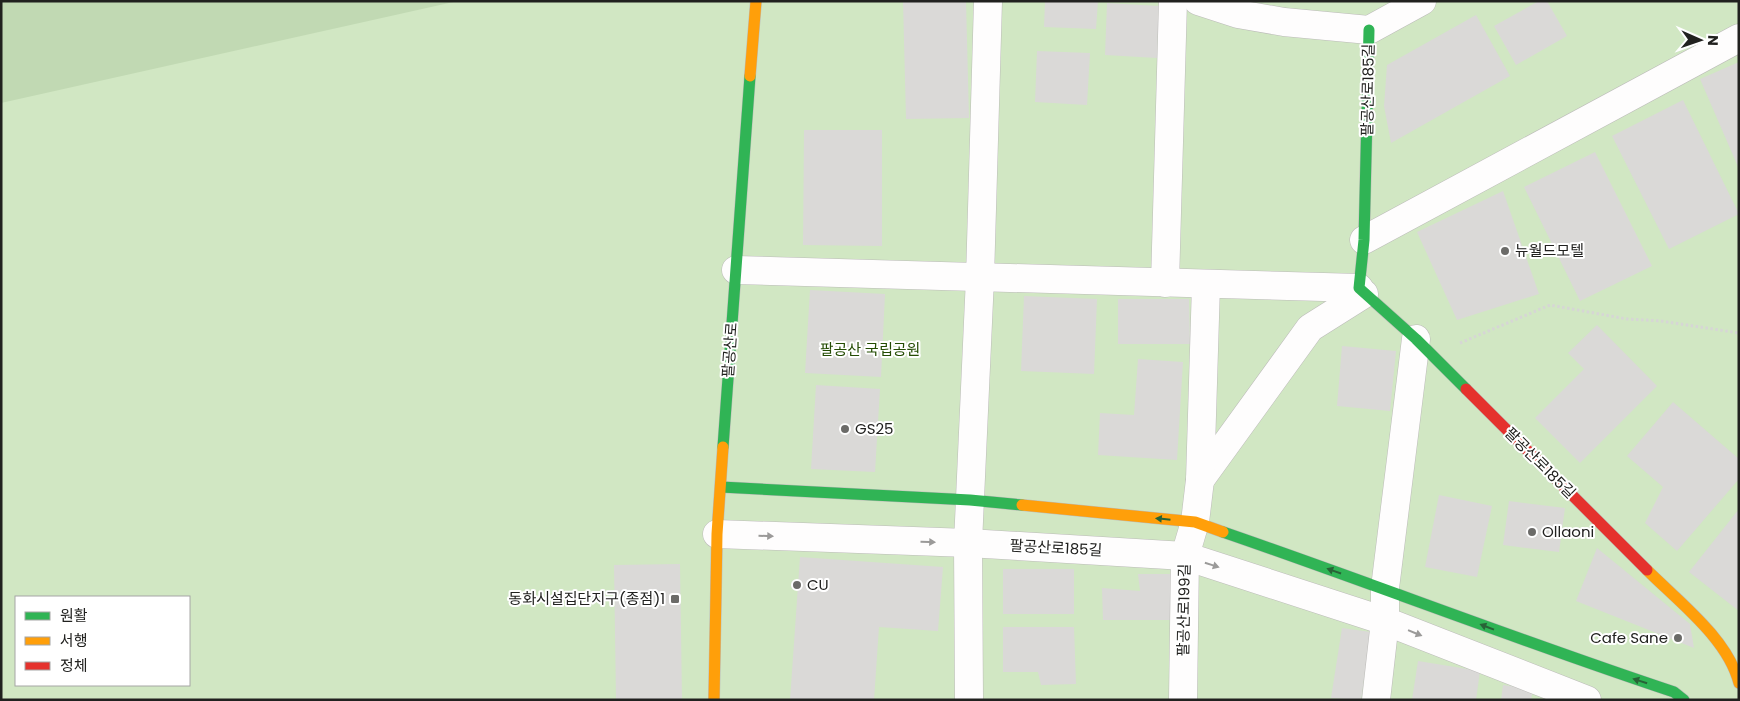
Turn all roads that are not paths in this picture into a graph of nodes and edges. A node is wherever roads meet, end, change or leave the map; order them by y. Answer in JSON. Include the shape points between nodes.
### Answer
{"nodes":[{"id":1,"x":756,"y":1,"type":"edge"},
{"id":2,"x":988,"y":1,"type":"edge"},
{"id":3,"x":1173,"y":1,"type":"edge"},
{"id":4,"x":1198,"y":1,"type":"edge"},
{"id":5,"x":1422,"y":1,"type":"edge"},
{"id":6,"x":1369,"y":30,"type":"junction"},
{"id":7,"x":1739,"y":38,"type":"edge"},
{"id":8,"x":1364,"y":240,"type":"junction"},
{"id":9,"x":736,"y":270,"type":"junction"},
{"id":10,"x":980,"y":278,"type":"junction"},
{"id":11,"x":1165,"y":283,"type":"junction"},
{"id":12,"x":1206,"y":284,"type":"junction"},
{"id":13,"x":1362,"y":291,"type":"junction"},
{"id":14,"x":1424,"y":347,"type":"junction"},
{"id":15,"x":1200,"y":480,"type":"junction"},
{"id":16,"x":721,"y":487,"type":"junction"},
{"id":17,"x":970,"y":500,"type":"junction"},
{"id":18,"x":1195,"y":522,"type":"junction"},
{"id":19,"x":717,"y":534,"type":"junction"},
{"id":20,"x":968,"y":543,"type":"junction"},
{"id":21,"x":1185,"y":556,"type":"junction"},
{"id":22,"x":1385,"y":588,"type":"junction"},
{"id":23,"x":1385,"y":621,"type":"junction"},
{"id":24,"x":1565,"y":656,"type":"junction"},
{"id":25,"x":1739,"y":683,"type":"edge"},
{"id":26,"x":1559,"y":695,"type":"edge"},
{"id":27,"x":714,"y":700,"type":"edge"},
{"id":28,"x":969,"y":700,"type":"edge"},
{"id":29,"x":1183,"y":700,"type":"edge"},
{"id":30,"x":1376,"y":700,"type":"edge"},
{"id":31,"x":1587,"y":700,"type":"edge"},
{"id":32,"x":1684,"y":700,"type":"edge"}],
"edges":[{"from":1,"to":9,"type":"street","name":"팔공산로"},
{"from":2,"to":10,"type":"street"},
{"from":3,"to":11,"type":"street"},
{"from":4,"to":6,"type":"street","via":[[1266,19]]},
{"from":5,"to":6,"type":"street","name":"팔공산로185길"},
{"from":6,"to":8,"type":"street","name":"팔공산로185길"},
{"from":7,"to":8,"type":"street"},
{"from":8,"to":13,"type":"street","name":"팔공산로185길"},
{"from":9,"to":10,"type":"street"},
{"from":9,"to":16,"type":"street","name":"팔공산로"},
{"from":10,"to":11,"type":"street"},
{"from":10,"to":17,"type":"street"},
{"from":11,"to":12,"type":"street"},
{"from":12,"to":13,"type":"street"},
{"from":12,"to":15,"type":"street","name":"팔공산로199길"},
{"from":13,"to":14,"type":"street","name":"팔공산로185길"},
{"from":13,"to":15,"type":"street","via":[[1310,328]]},
{"from":14,"to":22,"type":"street"},
{"from":14,"to":25,"type":"street","name":"팔공산로185길","via":[[1719,642],[1736,671]]},
{"from":15,"to":18,"type":"street","name":"팔공산로199길"},
{"from":16,"to":17,"type":"street"},
{"from":16,"to":19,"type":"street","name":"팔공산로"},
{"from":18,"to":17,"type":"street","one_way":true},
{"from":17,"to":20,"type":"street"},
{"from":18,"to":21,"type":"street","name":"팔공산로199길"},
{"from":22,"to":18,"type":"street","one_way":true},
{"from":19,"to":20,"type":"street","name":"팔공산로185길","one_way":true},
{"from":19,"to":27,"type":"street","name":"팔공산로"},
{"from":20,"to":21,"type":"street","name":"팔공산로185길"},
{"from":20,"to":28,"type":"street"},
{"from":21,"to":23,"type":"street","name":"팔공산로185길","one_way":true},
{"from":21,"to":29,"type":"street","name":"팔공산로199길"},
{"from":22,"to":23,"type":"street"},
{"from":24,"to":22,"type":"street","one_way":true},
{"from":23,"to":26,"type":"street","name":"팔공산로185길","one_way":true},
{"from":23,"to":30,"type":"street"},
{"from":24,"to":26,"type":"street"},
{"from":32,"to":24,"type":"street","one_way":true,"via":[[1674,692]]},
{"from":26,"to":31,"type":"street","name":"팔공산로185길"}]}
